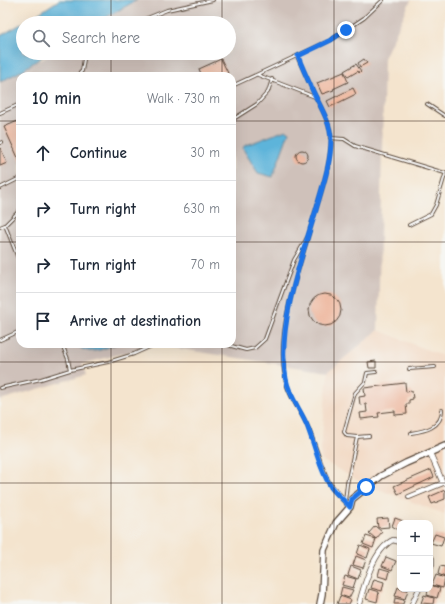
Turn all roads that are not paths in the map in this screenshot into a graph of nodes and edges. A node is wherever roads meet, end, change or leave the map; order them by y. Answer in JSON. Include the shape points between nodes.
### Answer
{"nodes":[{"id":1,"x":213,"y":0,"type":"edge"},
{"id":2,"x":383,"y":0,"type":"edge"},
{"id":3,"x":152,"y":16,"type":"edge"},
{"id":4,"x":298,"y":56,"type":"junction"},
{"id":5,"x":84,"y":60,"type":"edge"},
{"id":6,"x":80,"y":72,"type":"edge"},
{"id":7,"x":258,"y":75,"type":"junction"},
{"id":8,"x":272,"y":80,"type":"junction"},
{"id":9,"x":236,"y":84,"type":"edge"},
{"id":10,"x":316,"y":97,"type":"junction"},
{"id":11,"x":427,"y":104,"type":"dead end"},
{"id":12,"x":16,"y":106,"type":"edge"},
{"id":13,"x":0,"y":113,"type":"edge"},
{"id":14,"x":445,"y":116,"type":"edge"},
{"id":15,"x":236,"y":117,"type":"edge"},
{"id":16,"x":330,"y":138,"type":"junction"},
{"id":17,"x":445,"y":174,"type":"edge"},
{"id":18,"x":16,"y":180,"type":"edge"},
{"id":19,"x":0,"y":188,"type":"edge"},
{"id":20,"x":16,"y":214,"type":"edge"},
{"id":21,"x":5,"y":225,"type":"junction"},
{"id":22,"x":409,"y":225,"type":"dead end"},
{"id":23,"x":0,"y":227,"type":"edge"},
{"id":24,"x":308,"y":236,"type":"junction"},
{"id":25,"x":16,"y":253,"type":"edge"},
{"id":26,"x":16,"y":333,"type":"edge"},
{"id":27,"x":0,"y":340,"type":"edge"},
{"id":28,"x":236,"y":347,"type":"edge"},
{"id":29,"x":64,"y":348,"type":"edge"},
{"id":30,"x":147,"y":348,"type":"edge"},
{"id":31,"x":435,"y":367,"type":"dead end"},
{"id":32,"x":409,"y":369,"type":"dead end"},
{"id":33,"x":70,"y":370,"type":"junction"},
{"id":34,"x":376,"y":372,"type":"dead end"},
{"id":35,"x":0,"y":388,"type":"edge"},
{"id":36,"x":442,"y":410,"type":"dead end"},
{"id":37,"x":410,"y":433,"type":"dead end"},
{"id":38,"x":369,"y":436,"type":"dead end"},
{"id":39,"x":357,"y":437,"type":"junction"},
{"id":40,"x":445,"y":446,"type":"edge"},
{"id":41,"x":430,"y":453,"type":"junction"},
{"id":42,"x":444,"y":482,"type":"edge"},
{"id":43,"x":332,"y":487,"type":"joint"},
{"id":44,"x":409,"y":497,"type":"dead end"},
{"id":45,"x":345,"y":502,"type":"junction"},
{"id":46,"x":350,"y":507,"type":"junction"},
{"id":47,"x":397,"y":541,"type":"edge"},
{"id":48,"x":418,"y":592,"type":"edge"},
{"id":49,"x":320,"y":604,"type":"edge"},
{"id":50,"x":359,"y":604,"type":"edge"},
{"id":51,"x":412,"y":604,"type":"edge"}],
"edges":[{"from":1,"to":3,"type":"lane","via":[[167,10]]},
{"from":2,"to":4,"type":"lane","via":[[370,13],[331,40]]},
{"from":4,"to":7,"type":"lane"},
{"from":4,"to":10,"type":"lane"},
{"from":5,"to":6,"type":"lane"},
{"from":7,"to":8,"type":"lane"},
{"from":7,"to":9,"type":"lane"},
{"from":8,"to":10,"type":"lane"},
{"from":8,"to":15,"type":"lane","via":[[268,92],[257,104]]},
{"from":10,"to":16,"type":"lane"},
{"from":11,"to":14,"type":"lane"},
{"from":12,"to":13,"type":"lane"},
{"from":16,"to":17,"type":"lane","via":[[344,139],[355,146]]},
{"from":16,"to":24,"type":"lane","via":[[329,160]]},
{"from":17,"to":22,"type":"lane","via":[[431,214]]},
{"from":18,"to":19,"type":"lane"},
{"from":20,"to":21,"type":"lane"},
{"from":21,"to":23,"type":"lane"},
{"from":21,"to":25,"type":"lane"},
{"from":24,"to":28,"type":"lane","via":[[294,260],[265,339],[255,348],[246,350]]},
{"from":24,"to":43,"type":"lane","via":[[286,323],[285,378],[292,398],[308,426]]},
{"from":26,"to":27,"type":"lane"},
{"from":29,"to":33,"type":"lane"},
{"from":30,"to":33,"type":"lane","via":[[108,362]]},
{"from":31,"to":32,"type":"lane"},
{"from":33,"to":35,"type":"lane"},
{"from":34,"to":39,"type":"lane","via":[[367,373],[365,382],[355,393],[346,422],[344,432],[347,436]]},
{"from":36,"to":37,"type":"lane","via":[[437,425]]},
{"from":38,"to":39,"type":"lane"},
{"from":39,"to":45,"type":"lane"},
{"from":40,"to":41,"type":"street"},
{"from":41,"to":42,"type":"street"},
{"from":41,"to":46,"type":"street","via":[[381,476],[352,499]]},
{"from":42,"to":44,"type":"street"},
{"from":43,"to":45,"type":"street"},
{"from":45,"to":46,"type":"street"},
{"from":46,"to":49,"type":"street","via":[[336,522],[324,550]]},
{"from":47,"to":50,"type":"street","via":[[386,543],[379,554],[365,580]]},
{"from":48,"to":51,"type":"street"}]}
